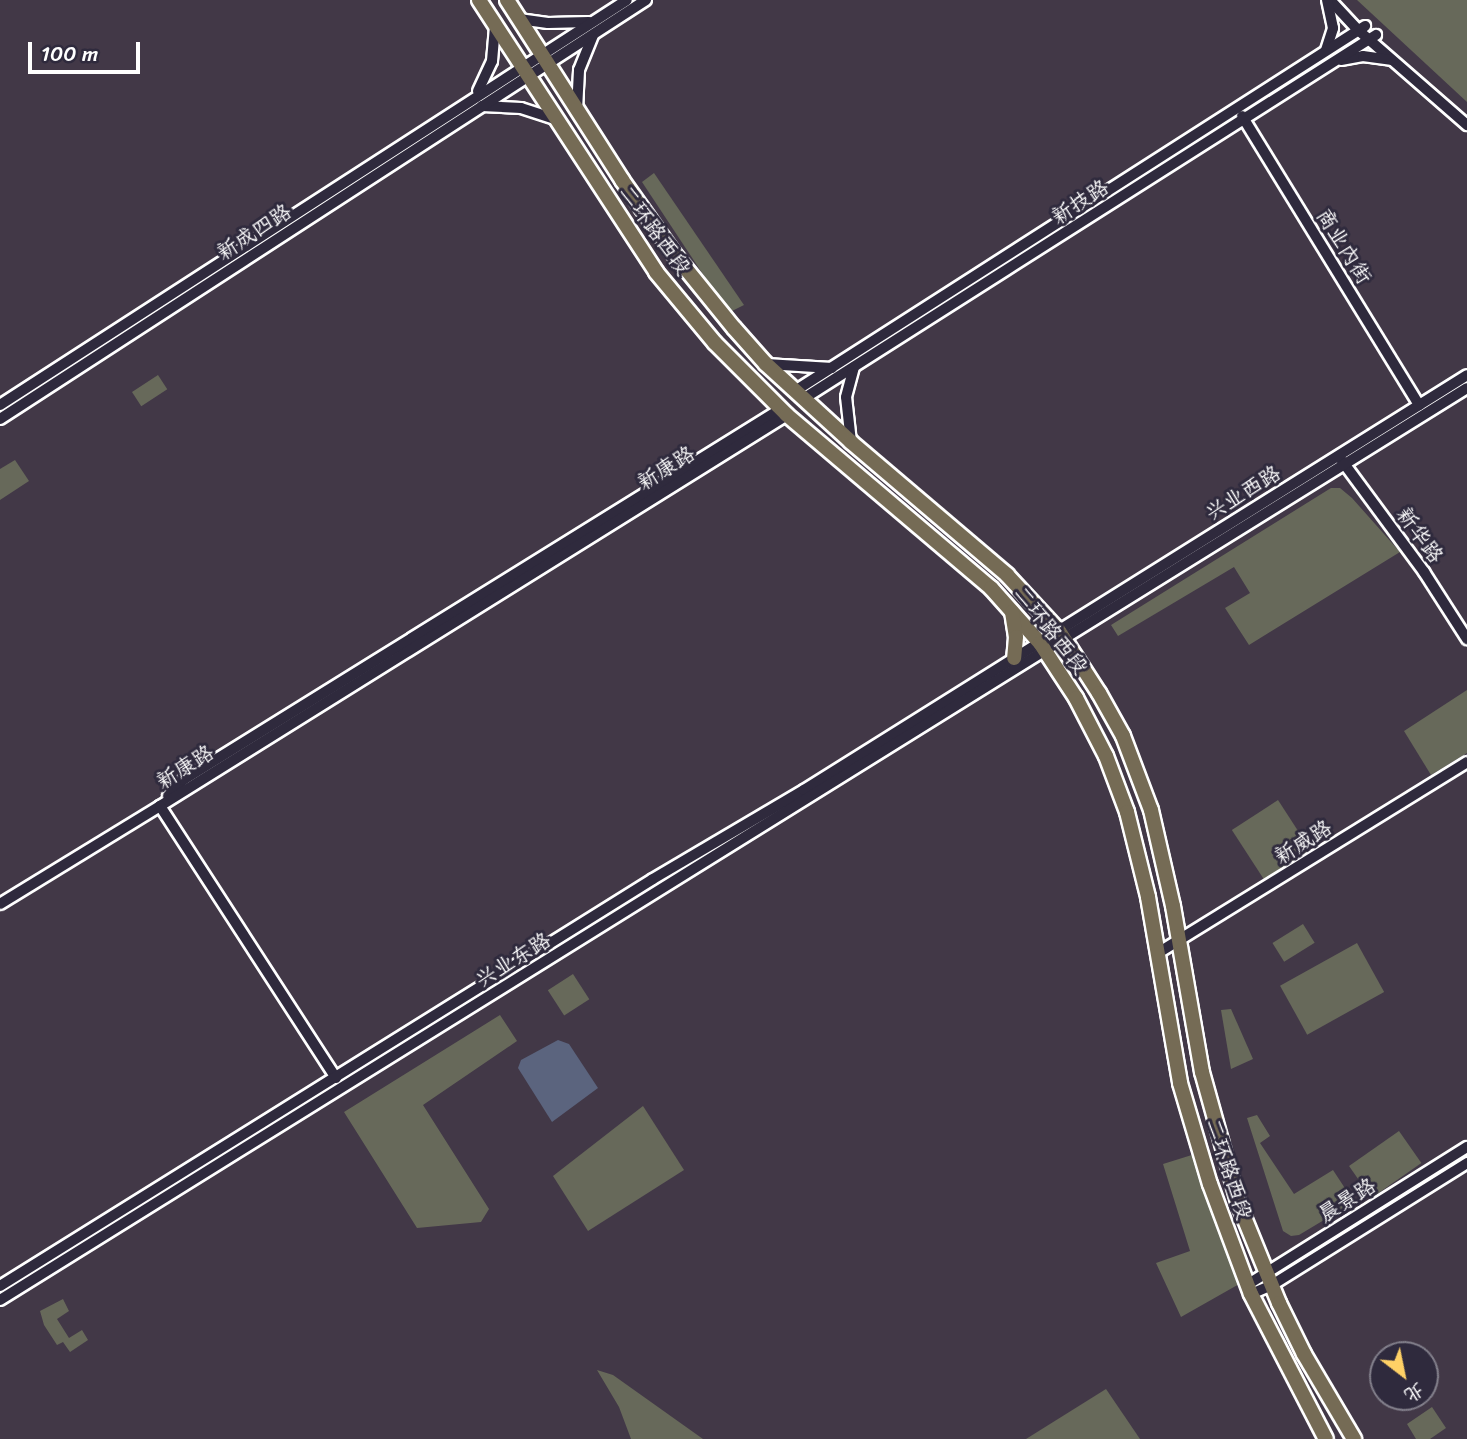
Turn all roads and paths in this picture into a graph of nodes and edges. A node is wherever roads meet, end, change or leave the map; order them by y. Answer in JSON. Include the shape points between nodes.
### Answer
{"nodes":[{"id":1,"x":479,"y":0,"type":"edge"},
{"id":2,"x":507,"y":0,"type":"edge"},
{"id":3,"x":627,"y":0,"type":"edge"},
{"id":4,"x":646,"y":0,"type":"edge"},
{"id":5,"x":1329,"y":0,"type":"edge"},
{"id":6,"x":1340,"y":0,"type":"edge"},
{"id":7,"x":519,"y":19,"type":"junction"},
{"id":8,"x":495,"y":27,"type":"junction"},
{"id":9,"x":593,"y":28,"type":"junction"},
{"id":10,"x":1362,"y":28,"type":"junction"},
{"id":11,"x":1373,"y":37,"type":"junction"},
{"id":12,"x":1326,"y":50,"type":"junction"},
{"id":13,"x":544,"y":59,"type":"junction"},
{"id":14,"x":1335,"y":61,"type":"junction"},
{"id":15,"x":1395,"y":62,"type":"junction"},
{"id":16,"x":525,"y":71,"type":"junction"},
{"id":17,"x":474,"y":96,"type":"junction"},
{"id":18,"x":482,"y":106,"type":"junction"},
{"id":19,"x":1237,"y":108,"type":"junction"},
{"id":20,"x":577,"y":110,"type":"junction"},
{"id":21,"x":1467,"y":116,"type":"edge"},
{"id":22,"x":557,"y":120,"type":"junction"},
{"id":23,"x":1244,"y":120,"type":"junction"},
{"id":24,"x":1467,"y":125,"type":"edge"},
{"id":25,"x":766,"y":364,"type":"junction"},
{"id":26,"x":832,"y":368,"type":"junction"},
{"id":27,"x":854,"y":368,"type":"junction"},
{"id":28,"x":1467,"y":374,"type":"edge"},
{"id":29,"x":1467,"y":388,"type":"edge"},
{"id":30,"x":799,"y":395,"type":"junction"},
{"id":31,"x":0,"y":405,"type":"edge"},
{"id":32,"x":1419,"y":405,"type":"junction"},
{"id":33,"x":784,"y":412,"type":"junction"},
{"id":34,"x":0,"y":419,"type":"edge"},
{"id":35,"x":851,"y":442,"type":"junction"},
{"id":36,"x":1342,"y":460,"type":"junction"},
{"id":37,"x":1012,"y":610,"type":"junction"},
{"id":38,"x":1062,"y":635,"type":"junction"},
{"id":39,"x":1467,"y":639,"type":"edge"},
{"id":40,"x":1043,"y":647,"type":"junction"},
{"id":41,"x":1014,"y":658,"type":"junction"},
{"id":42,"x":1467,"y":762,"type":"edge"},
{"id":43,"x":160,"y":806,"type":"junction"},
{"id":44,"x":0,"y":904,"type":"edge"},
{"id":45,"x":1179,"y":941,"type":"junction"},
{"id":46,"x":1158,"y":953,"type":"junction"},
{"id":47,"x":336,"y":1078,"type":"junction"},
{"id":48,"x":1467,"y":1147,"type":"edge"},
{"id":49,"x":1467,"y":1163,"type":"edge"},
{"id":50,"x":1269,"y":1279,"type":"junction"},
{"id":51,"x":0,"y":1286,"type":"edge"},
{"id":52,"x":1249,"y":1289,"type":"junction"},
{"id":53,"x":0,"y":1300,"type":"edge"},
{"id":54,"x":1326,"y":1439,"type":"edge"},
{"id":55,"x":1354,"y":1439,"type":"edge"}],
"edges":[{"from":1,"to":8,"type":"main road","name":"二环路西段"},
{"from":2,"to":7,"type":"main road","name":"二环路西段"},
{"from":3,"to":9,"type":"street"},
{"from":4,"to":9,"type":"street"},
{"from":5,"to":10,"type":"street"},
{"from":5,"to":12,"type":"street","via":[[1333,28]]},
{"from":6,"to":10,"type":"street"},
{"from":7,"to":9,"type":"street"},
{"from":7,"to":13,"type":"main road","name":"二环路西段"},
{"from":8,"to":16,"type":"main road","name":"二环路西段"},
{"from":8,"to":17,"type":"street","via":[[492,61]]},
{"from":9,"to":13,"type":"street"},
{"from":9,"to":20,"type":"street","via":[[579,70]]},
{"from":10,"to":11,"type":"street"},
{"from":10,"to":12,"type":"street","name":"新技路"},
{"from":11,"to":14,"type":"street","name":"新技路"},
{"from":11,"to":15,"type":"street"},
{"from":11,"to":21,"type":"street"},
{"from":12,"to":19,"type":"street","name":"新技路"},
{"from":13,"to":16,"type":"street"},
{"from":13,"to":20,"type":"main road","name":"二环路西段"},
{"from":14,"to":15,"type":"street","via":[[1363,56]]},
{"from":14,"to":23,"type":"street","name":"新技路"},
{"from":15,"to":24,"type":"street"},
{"from":16,"to":17,"type":"street","name":"新成四路"},
{"from":16,"to":18,"type":"street","name":"新成四路"},
{"from":16,"to":22,"type":"main road","name":"二环路西段"},
{"from":17,"to":31,"type":"street","name":"新成四路"},
{"from":18,"to":22,"type":"street","via":[[521,108]]},
{"from":18,"to":34,"type":"street","name":"新成四路"},
{"from":19,"to":23,"type":"street","name":"商业内街"},
{"from":19,"to":26,"type":"street","name":"新技路"},
{"from":20,"to":25,"type":"main road","name":"二环路西段","via":[[674,254]]},
{"from":22,"to":33,"type":"main road","name":"二环路西段","via":[[656,272],[715,343]]},
{"from":23,"to":27,"type":"street","name":"新技路"},
{"from":23,"to":32,"type":"street","name":"商业内街"},
{"from":25,"to":26,"type":"street"},
{"from":25,"to":30,"type":"main road","name":"二环路西段"},
{"from":26,"to":30,"type":"street","name":"新技路"},
{"from":27,"to":30,"type":"street","name":"新技路"},
{"from":27,"to":35,"type":"street","via":[[846,397]]},
{"from":28,"to":32,"type":"street","name":"兴业西路"},
{"from":29,"to":36,"type":"street","name":"兴业西路"},
{"from":30,"to":35,"type":"main road","name":"二环路西段"},
{"from":32,"to":36,"type":"street","name":"兴业西路"},
{"from":33,"to":37,"type":"main road","name":"二环路西段","via":[[965,563]]},
{"from":33,"to":43,"type":"street","name":"新康路","via":[[183,780]]},
{"from":35,"to":38,"type":"main road","name":"二环路西段","via":[[966,537]]},
{"from":36,"to":38,"type":"street","name":"兴业西路"},
{"from":36,"to":39,"type":"street","name":"新华路"},
{"from":37,"to":40,"type":"main road","name":"二环路西段"},
{"from":37,"to":41,"type":"main road"},
{"from":38,"to":40,"type":"street","name":"兴业西路"},
{"from":38,"to":45,"type":"main road","name":"二环路西段","via":[[1099,693],[1137,773],[1165,864]]},
{"from":40,"to":41,"type":"street","name":"兴业东路"},
{"from":40,"to":46,"type":"main road","name":"二环路西段","via":[[1092,726],[1127,812]]},
{"from":40,"to":53,"type":"street","name":"兴业东路"},
{"from":41,"to":47,"type":"street","name":"兴业东路"},
{"from":42,"to":45,"type":"street","name":"新威路"},
{"from":43,"to":44,"type":"street","name":"新康路"},
{"from":43,"to":47,"type":"street"},
{"from":45,"to":46,"type":"street","name":"新威路"},
{"from":45,"to":50,"type":"main road","name":"二环路西段","via":[[1196,1045],[1218,1137]]},
{"from":46,"to":52,"type":"main road","name":"二环路西段","via":[[1180,1083],[1210,1184]]},
{"from":47,"to":51,"type":"street","name":"兴业东路"},
{"from":48,"to":50,"type":"street","name":"晨景路"},
{"from":49,"to":50,"type":"street","name":"晨景路"},
{"from":50,"to":52,"type":"street","name":"晨景路"},
{"from":50,"to":55,"type":"main road","name":"二环路西段","via":[[1304,1354]]},
{"from":52,"to":54,"type":"main road","name":"二环路西段"}]}
